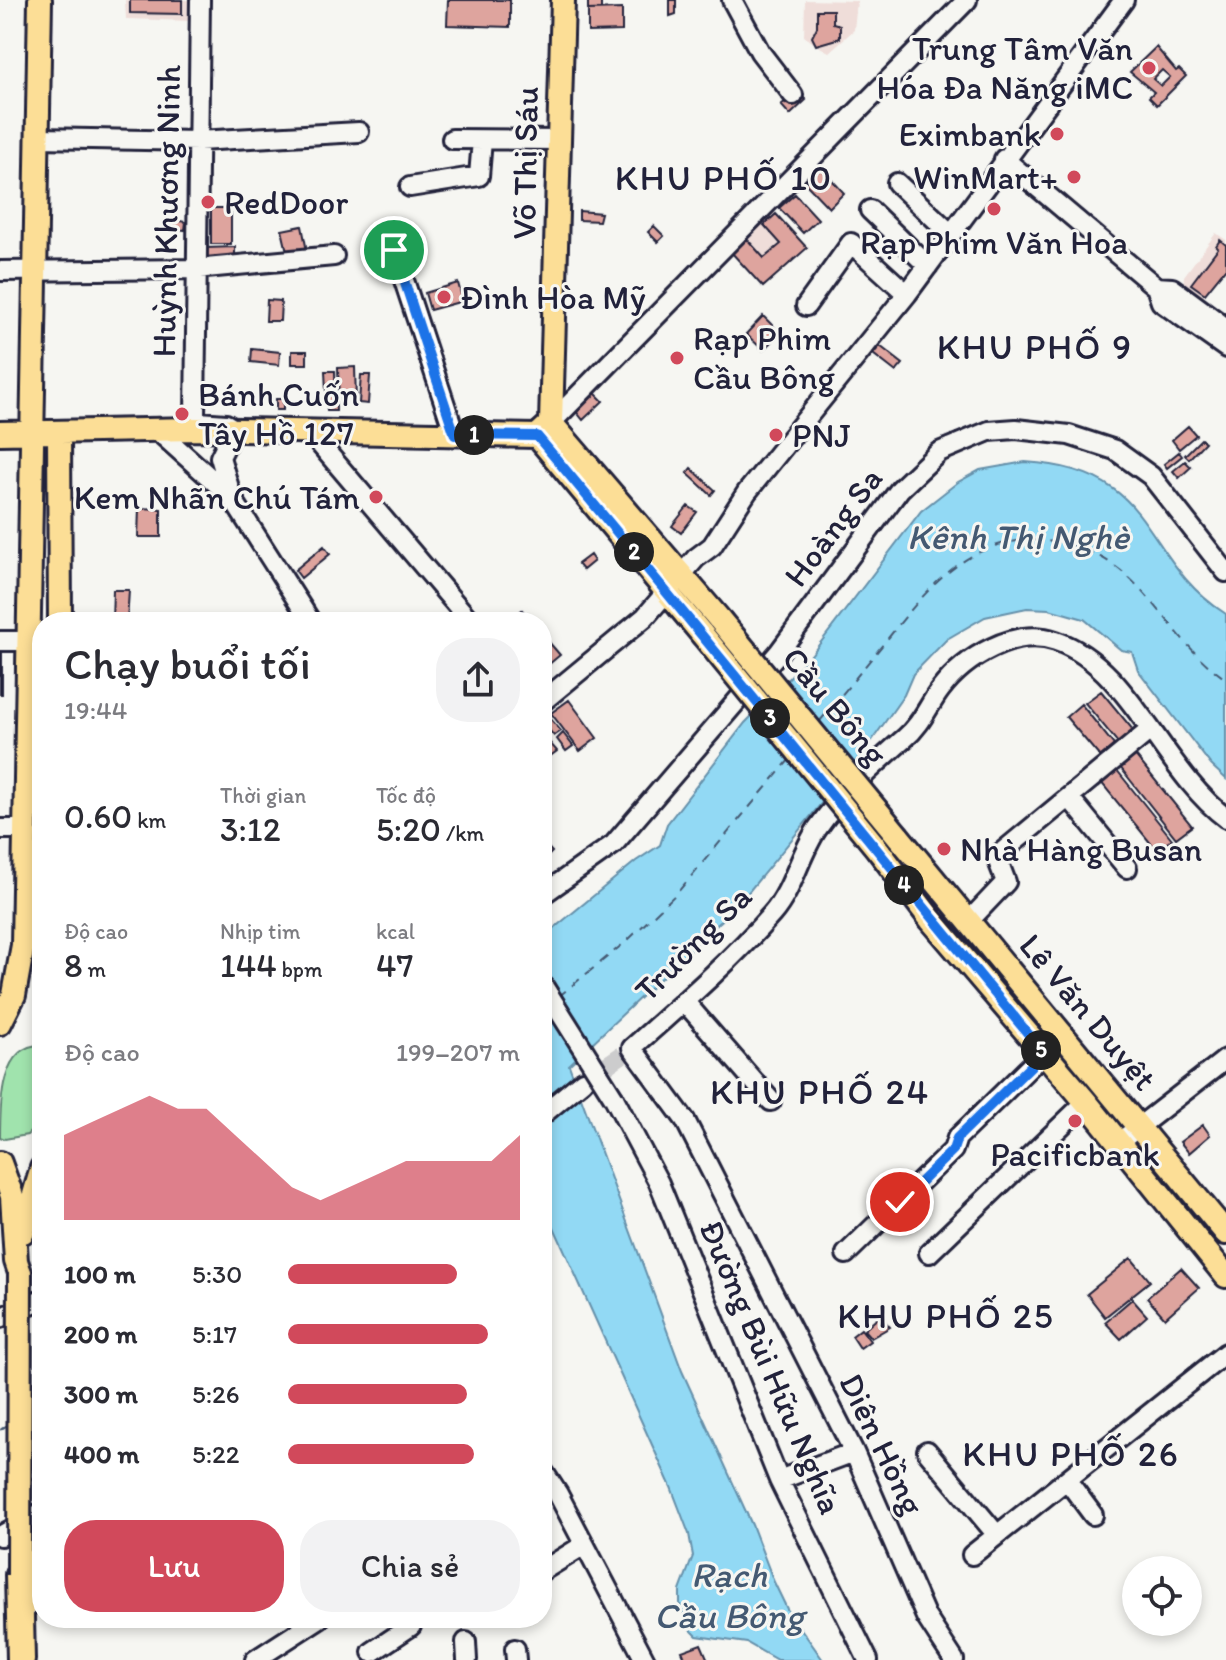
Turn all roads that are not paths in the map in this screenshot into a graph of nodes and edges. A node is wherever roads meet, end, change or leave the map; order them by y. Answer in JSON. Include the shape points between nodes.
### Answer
{"nodes":[{"id":1,"x":40,"y":0,"type":"edge"},
{"id":2,"x":200,"y":0,"type":"edge"},
{"id":3,"x":563,"y":0,"type":"edge"},
{"id":4,"x":732,"y":0,"type":"edge"},
{"id":5,"x":967,"y":0,"type":"edge"},
{"id":6,"x":1124,"y":0,"type":"edge"},
{"id":7,"x":793,"y":95,"type":"dead end"},
{"id":8,"x":359,"y":132,"type":"dead end"},
{"id":9,"x":38,"y":138,"type":"junction"},
{"id":10,"x":452,"y":139,"type":"dead end"},
{"id":11,"x":482,"y":140,"type":"junction"},
{"id":12,"x":560,"y":140,"type":"junction"},
{"id":13,"x":198,"y":141,"type":"junction"},
{"id":14,"x":1002,"y":162,"type":"junction"},
{"id":15,"x":897,"y":183,"type":"dead end"},
{"id":16,"x":410,"y":187,"type":"dead end"},
{"id":17,"x":870,"y":210,"type":"dead end"},
{"id":18,"x":951,"y":234,"type":"junction"},
{"id":19,"x":394,"y":250,"type":"dead end"},
{"id":20,"x":334,"y":256,"type":"dead end"},
{"id":21,"x":928,"y":266,"type":"junction"},
{"id":22,"x":195,"y":269,"type":"junction"},
{"id":23,"x":0,"y":271,"type":"edge"},
{"id":24,"x":35,"y":271,"type":"junction"},
{"id":25,"x":1156,"y":287,"type":"junction"},
{"id":26,"x":907,"y":294,"type":"junction"},
{"id":27,"x":806,"y":306,"type":"dead end"},
{"id":28,"x":1226,"y":328,"type":"edge"},
{"id":29,"x":1226,"y":348,"type":"edge"},
{"id":30,"x":234,"y":429,"type":"junction"},
{"id":31,"x":308,"y":430,"type":"junction"},
{"id":32,"x":544,"y":430,"type":"junction"},
{"id":33,"x":158,"y":431,"type":"junction"},
{"id":34,"x":0,"y":433,"type":"edge"},
{"id":35,"x":32,"y":433,"type":"junction"},
{"id":36,"x":59,"y":433,"type":"junction"},
{"id":37,"x":455,"y":435,"type":"junction"},
{"id":38,"x":61,"y":484,"type":"junction"},
{"id":39,"x":32,"y":485,"type":"junction"},
{"id":40,"x":232,"y":498,"type":"junction"},
{"id":41,"x":1226,"y":572,"type":"edge"},
{"id":42,"x":682,"y":575,"type":"junction"},
{"id":43,"x":60,"y":612,"type":"edge"},
{"id":44,"x":305,"y":612,"type":"edge"},
{"id":45,"x":463,"y":612,"type":"edge"},
{"id":46,"x":711,"y":627,"type":"junction"},
{"id":47,"x":0,"y":641,"type":"edge"},
{"id":48,"x":29,"y":641,"type":"junction"},
{"id":49,"x":552,"y":694,"type":"edge"},
{"id":50,"x":1150,"y":730,"type":"junction"},
{"id":51,"x":1069,"y":797,"type":"junction"},
{"id":52,"x":1226,"y":818,"type":"edge"},
{"id":53,"x":0,"y":829,"type":"edge"},
{"id":54,"x":25,"y":829,"type":"junction"},
{"id":55,"x":898,"y":836,"type":"joint"},
{"id":56,"x":879,"y":851,"type":"joint"},
{"id":57,"x":1127,"y":868,"type":"dead end"},
{"id":58,"x":552,"y":888,"type":"edge"},
{"id":59,"x":968,"y":922,"type":"junction"},
{"id":60,"x":552,"y":1000,"type":"edge"},
{"id":61,"x":684,"y":1001,"type":"junction"},
{"id":62,"x":0,"y":1023,"type":"edge"},
{"id":63,"x":632,"y":1048,"type":"joint"},
{"id":64,"x":1044,"y":1053,"type":"junction"},
{"id":65,"x":1226,"y":1059,"type":"edge"},
{"id":66,"x":583,"y":1081,"type":"tunnel mouth"},
{"id":67,"x":771,"y":1101,"type":"dead end"},
{"id":68,"x":1086,"y":1102,"type":"junction"},
{"id":69,"x":552,"y":1107,"type":"edge"},
{"id":70,"x":1139,"y":1126,"type":"junction"},
{"id":71,"x":1118,"y":1143,"type":"junction"},
{"id":72,"x":0,"y":1163,"type":"edge"},
{"id":73,"x":0,"y":1198,"type":"edge"},
{"id":74,"x":32,"y":1198,"type":"edge"},
{"id":75,"x":1226,"y":1233,"type":"edge"},
{"id":76,"x":929,"y":1253,"type":"dead end"},
{"id":77,"x":846,"y":1254,"type":"dead end"},
{"id":78,"x":19,"y":1265,"type":"junction"},
{"id":79,"x":1226,"y":1276,"type":"edge"},
{"id":80,"x":32,"y":1304,"type":"edge"},
{"id":81,"x":0,"y":1318,"type":"edge"},
{"id":82,"x":1226,"y":1353,"type":"edge"},
{"id":83,"x":927,"y":1451,"type":"dead end"},
{"id":84,"x":854,"y":1452,"type":"junction"},
{"id":85,"x":779,"y":1480,"type":"junction"},
{"id":86,"x":1067,"y":1480,"type":"junction"},
{"id":87,"x":552,"y":1485,"type":"edge"},
{"id":88,"x":1093,"y":1515,"type":"dead end"},
{"id":89,"x":32,"y":1518,"type":"edge"},
{"id":90,"x":997,"y":1535,"type":"junction"},
{"id":91,"x":0,"y":1536,"type":"edge"},
{"id":92,"x":584,"y":1545,"type":"junction"},
{"id":93,"x":972,"y":1555,"type":"dead end"},
{"id":94,"x":552,"y":1565,"type":"edge"},
{"id":95,"x":31,"y":1583,"type":"edge"},
{"id":96,"x":305,"y":1628,"type":"edge"},
{"id":97,"x":408,"y":1628,"type":"edge"},
{"id":98,"x":372,"y":1652,"type":"dead end"},
{"id":99,"x":21,"y":1660,"type":"edge"},
{"id":100,"x":255,"y":1660,"type":"edge"},
{"id":101,"x":645,"y":1660,"type":"edge"},
{"id":102,"x":868,"y":1660,"type":"edge"},
{"id":103,"x":954,"y":1660,"type":"edge"}],
"edges":[{"from":1,"to":9,"type":"main road"},
{"from":2,"to":13,"type":"street","name":"Huỳnh Khương Ninh"},
{"from":3,"to":12,"type":"main road","name":"Võ Thị Sáu"},
{"from":4,"to":7,"type":"street","via":[[760,52]]},
{"from":5,"to":32,"type":"street"},
{"from":6,"to":14,"type":"street"},
{"from":8,"to":13,"type":"street"},
{"from":9,"to":13,"type":"street"},
{"from":9,"to":24,"type":"main road"},
{"from":10,"to":11,"type":"street"},
{"from":11,"to":12,"type":"street"},
{"from":11,"to":16,"type":"street","via":[[479,176]]},
{"from":12,"to":32,"type":"main road","name":"Võ Thị Sáu"},
{"from":13,"to":22,"type":"street","name":"Huỳnh Khương Ninh"},
{"from":14,"to":18,"type":"street"},
{"from":14,"to":25,"type":"street","via":[[1040,186]]},
{"from":15,"to":18,"type":"street"},
{"from":17,"to":21,"type":"street"},
{"from":18,"to":21,"type":"street"},
{"from":19,"to":37,"type":"street"},
{"from":20,"to":22,"type":"street"},
{"from":21,"to":26,"type":"street"},
{"from":22,"to":24,"type":"street"},
{"from":22,"to":30,"type":"street","name":"Huỳnh Khương Ninh","via":[[195,417]]},
{"from":23,"to":24,"type":"street"},
{"from":24,"to":35,"type":"main road"},
{"from":25,"to":28,"type":"street","via":[[1172,288]]},
{"from":25,"to":29,"type":"street","via":[[1161,302]]},
{"from":26,"to":27,"type":"street","via":[[851,243]]},
{"from":26,"to":42,"type":"street","via":[[747,492],[733,501]]},
{"from":30,"to":31,"type":"main road"},
{"from":30,"to":33,"type":"main road"},
{"from":30,"to":40,"type":"street","via":[[220,457]]},
{"from":31,"to":37,"type":"main road"},
{"from":31,"to":45,"type":"street"},
{"from":32,"to":37,"type":"main road"},
{"from":32,"to":42,"type":"main road"},
{"from":33,"to":36,"type":"main road"},
{"from":33,"to":40,"type":"street"},
{"from":34,"to":35,"type":"main road"},
{"from":35,"to":36,"type":"main road"},
{"from":35,"to":39,"type":"main road"},
{"from":36,"to":38,"type":"main road"},
{"from":38,"to":39,"type":"main road","via":[[46,479]]},
{"from":38,"to":43,"type":"main road"},
{"from":39,"to":48,"type":"main road"},
{"from":40,"to":44,"type":"street"},
{"from":41,"to":58,"type":"street","name":"Hoàng Sa","via":[[1151,476],[1115,450],[1069,435],[1016,429],[989,431],[939,452],[900,489],[779,652],[614,844]]},
{"from":42,"to":46,"type":"main road"},
{"from":42,"to":49,"type":"street","via":[[650,611]]},
{"from":46,"to":55,"type":"main road","name":"Cầu Bông","bridge":true},
{"from":46,"to":56,"type":"main road","name":"Cầu Bông","bridge":true},
{"from":47,"to":48,"type":"street"},
{"from":48,"to":54,"type":"main road"},
{"from":50,"to":51,"type":"street"},
{"from":50,"to":52,"type":"street","name":"Trường Sa","via":[[1186,781]]},
{"from":50,"to":61,"type":"street","name":"Trường Sa","via":[[1125,693],[1085,657],[1056,641],[1014,640],[974,658],[940,691],[919,724],[845,794],[817,830],[774,911]]},
{"from":51,"to":57,"type":"street"},
{"from":51,"to":59,"type":"street","via":[[1001,853],[998,861],[1006,882]]},
{"from":53,"to":54,"type":"street"},
{"from":54,"to":62,"type":"main road","via":[[21,966]]},
{"from":55,"to":59,"type":"main road","name":"Lê Văn Duyệt"},
{"from":56,"to":64,"type":"main road","name":"Lê Văn Duyệt"},
{"from":59,"to":70,"type":"main road","name":"Lê Văn Duyệt"},
{"from":60,"to":85,"type":"street","name":"Đường Bùi Hữu Nghĩa","bridge":true,"via":[[614,1098],[659,1183]]},
{"from":61,"to":63,"type":"street","name":"Trường Sa"},
{"from":61,"to":67,"type":"street"},
{"from":63,"to":84,"type":"street","name":"Diên Hồng","via":[[685,1120]]},
{"from":64,"to":68,"type":"main road","name":"Lê Văn Duyệt"},
{"from":64,"to":77,"type":"street"},
{"from":65,"to":70,"type":"street"},
{"from":66,"to":69,"type":"street"},
{"from":68,"to":71,"type":"main road","name":"Lê Văn Duyệt"},
{"from":68,"to":76,"type":"street"},
{"from":70,"to":71,"type":"street"},
{"from":70,"to":75,"type":"main road","name":"Lê Văn Duyệt"},
{"from":71,"to":79,"type":"main road","name":"Lê Văn Duyệt"},
{"from":72,"to":73,"type":"main road"},
{"from":72,"to":78,"type":"main road","via":[[15,1214]]},
{"from":74,"to":78,"type":"main road"},
{"from":78,"to":95,"type":"main road","bridge":true},
{"from":80,"to":81,"type":"street"},
{"from":82,"to":86,"type":"street"},
{"from":83,"to":90,"type":"street"},
{"from":84,"to":85,"type":"street"},
{"from":84,"to":103,"type":"street","name":"Diên Hồng","via":[[926,1617]]},
{"from":85,"to":102,"type":"street","name":"Đường Bùi Hữu Nghĩa"},
{"from":86,"to":88,"type":"street"},
{"from":86,"to":90,"type":"street"},
{"from":87,"to":92,"type":"street"},
{"from":89,"to":91,"type":"street"},
{"from":90,"to":93,"type":"street"},
{"from":92,"to":94,"type":"street"},
{"from":92,"to":101,"type":"street"},
{"from":95,"to":99,"type":"highway","via":[[19,1616]]},
{"from":96,"to":100,"type":"street"},
{"from":97,"to":98,"type":"street"}]}
